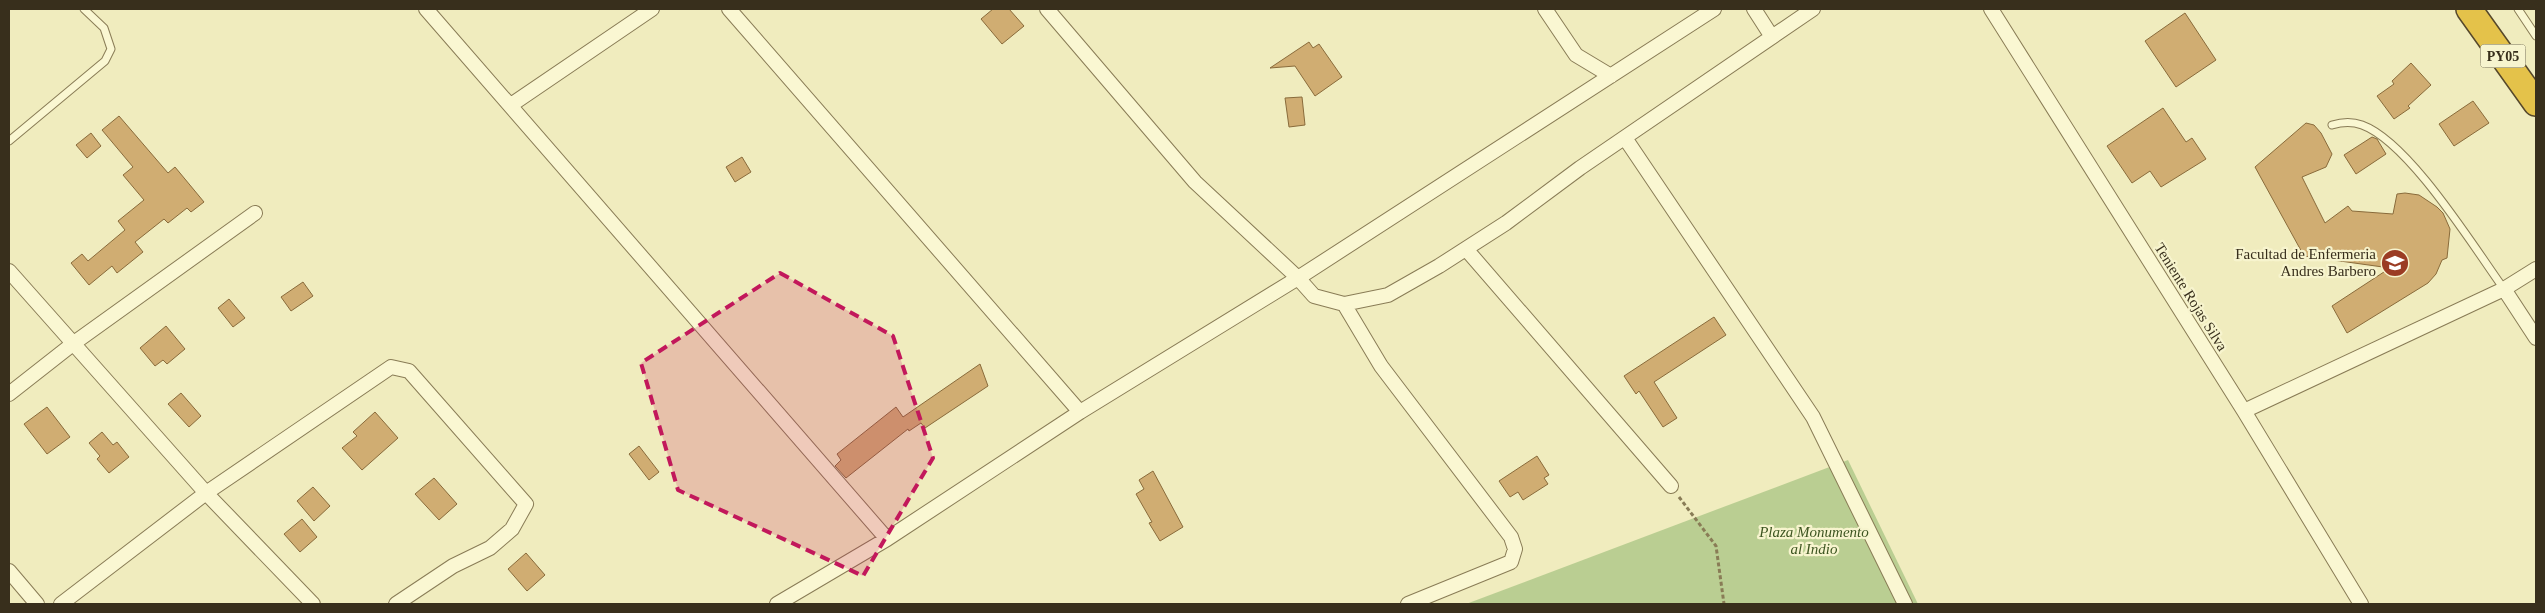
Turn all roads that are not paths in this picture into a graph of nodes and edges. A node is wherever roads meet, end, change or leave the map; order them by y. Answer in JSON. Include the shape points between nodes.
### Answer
{"nodes":[{"id":1,"x":84,"y":9,"type":"edge"},
{"id":2,"x":426,"y":9,"type":"edge"},
{"id":3,"x":652,"y":9,"type":"edge"},
{"id":4,"x":729,"y":9,"type":"edge"},
{"id":5,"x":1047,"y":9,"type":"edge"},
{"id":6,"x":1545,"y":9,"type":"edge"},
{"id":7,"x":1714,"y":9,"type":"edge"},
{"id":8,"x":1754,"y":9,"type":"edge"},
{"id":9,"x":1813,"y":9,"type":"edge"},
{"id":10,"x":1991,"y":9,"type":"edge"},
{"id":11,"x":2469,"y":9,"type":"edge"},
{"id":12,"x":2518,"y":9,"type":"edge"},
{"id":13,"x":2536,"y":36,"type":"edge"},
{"id":14,"x":1772,"y":37,"type":"junction"},
{"id":15,"x":1611,"y":76,"type":"junction"},
{"id":16,"x":2536,"y":104,"type":"edge"},
{"id":17,"x":510,"y":105,"type":"junction"},
{"id":18,"x":2332,"y":125,"type":"dead end"},
{"id":19,"x":1625,"y":138,"type":"junction"},
{"id":20,"x":9,"y":141,"type":"edge"},
{"id":21,"x":255,"y":213,"type":"dead end"},
{"id":22,"x":1466,"y":249,"type":"junction"},
{"id":23,"x":2536,"y":269,"type":"edge"},
{"id":24,"x":9,"y":271,"type":"edge"},
{"id":25,"x":1298,"y":278,"type":"junction"},
{"id":26,"x":2504,"y":289,"type":"junction"},
{"id":27,"x":1344,"y":304,"type":"junction"},
{"id":28,"x":2536,"y":338,"type":"edge"},
{"id":29,"x":74,"y":343,"type":"junction"},
{"id":30,"x":9,"y":394,"type":"edge"},
{"id":31,"x":2244,"y":411,"type":"junction"},
{"id":32,"x":1080,"y":412,"type":"junction"},
{"id":33,"x":1671,"y":486,"type":"road end"},
{"id":34,"x":206,"y":493,"type":"junction"},
{"id":35,"x":886,"y":540,"type":"junction"},
{"id":36,"x":9,"y":571,"type":"edge"},
{"id":37,"x":38,"y":604,"type":"edge"},
{"id":38,"x":61,"y":604,"type":"edge"},
{"id":39,"x":312,"y":604,"type":"edge"},
{"id":40,"x":396,"y":604,"type":"edge"},
{"id":41,"x":777,"y":604,"type":"edge"},
{"id":42,"x":1408,"y":604,"type":"edge"},
{"id":43,"x":1905,"y":604,"type":"edge"},
{"id":44,"x":2361,"y":604,"type":"edge"}],
"edges":[{"from":1,"to":20,"type":"lane","via":[[104,28],[111,49],[105,61]]},
{"from":2,"to":17,"type":"street"},
{"from":3,"to":17,"type":"street"},
{"from":4,"to":32,"type":"street"},
{"from":5,"to":25,"type":"street","via":[[1196,182]]},
{"from":6,"to":15,"type":"street","via":[[1576,55]]},
{"from":7,"to":15,"type":"street"},
{"from":8,"to":14,"type":"street"},
{"from":9,"to":14,"type":"street"},
{"from":10,"to":31,"type":"street","name":"Teniente Rojas Silva"},
{"from":11,"to":16,"type":"highway","number":"PY05"},
{"from":12,"to":13,"type":"lane"},
{"from":14,"to":19,"type":"street"},
{"from":15,"to":25,"type":"street"},
{"from":17,"to":35,"type":"street"},
{"from":18,"to":26,"type":"lane","via":[[2347,121],[2362,125],[2399,151]]},
{"from":19,"to":22,"type":"street"},
{"from":19,"to":43,"type":"street","via":[[1813,417]]},
{"from":21,"to":29,"type":"street"},
{"from":22,"to":27,"type":"street","via":[[1388,295]]},
{"from":22,"to":33,"type":"street"},
{"from":23,"to":26,"type":"street"},
{"from":24,"to":29,"type":"street"},
{"from":25,"to":27,"type":"street","via":[[1314,296]]},
{"from":25,"to":32,"type":"street"},
{"from":26,"to":28,"type":"street"},
{"from":26,"to":31,"type":"street"},
{"from":27,"to":42,"type":"street","via":[[1381,366],[1511,536],[1515,549],[1511,562]]},
{"from":29,"to":30,"type":"street"},
{"from":29,"to":34,"type":"street"},
{"from":31,"to":44,"type":"street","name":"Teniente Rojas Silva"},
{"from":32,"to":35,"type":"street"},
{"from":34,"to":38,"type":"street"},
{"from":34,"to":39,"type":"street"},
{"from":34,"to":40,"type":"street","via":[[391,367],[408,371],[526,504],[512,529],[490,548],[453,566]]},
{"from":35,"to":41,"type":"street"},
{"from":36,"to":37,"type":"street"}]}
